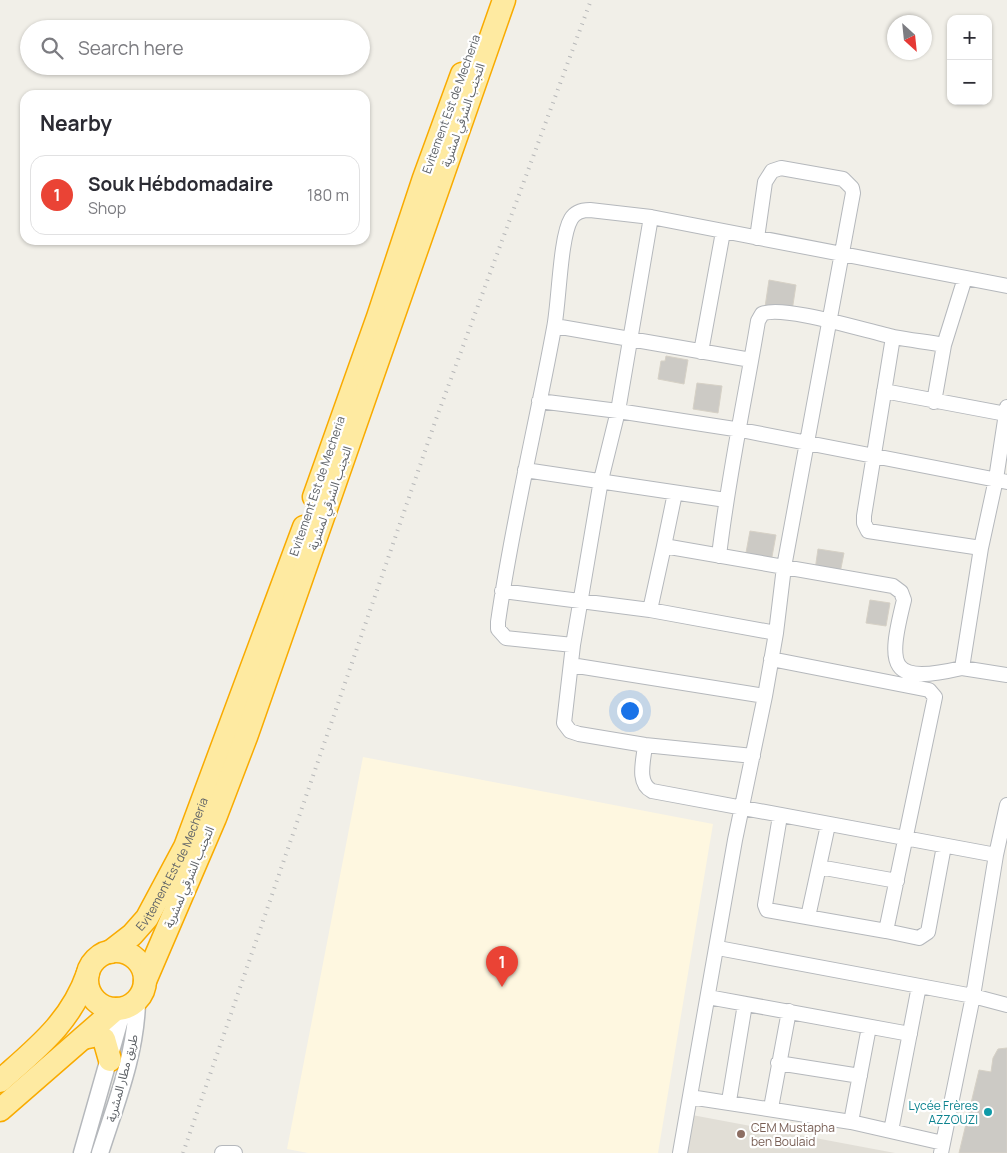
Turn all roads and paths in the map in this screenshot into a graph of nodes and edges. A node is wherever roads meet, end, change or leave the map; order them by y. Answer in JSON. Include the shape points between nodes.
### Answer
{"nodes":[{"id":1,"x":498,"y":3,"type":"edge"},
{"id":2,"x":651,"y":217,"type":"junction"},
{"id":3,"x":723,"y":232,"type":"junction"},
{"id":4,"x":757,"y":238,"type":"junction"},
{"id":5,"x":842,"y":254,"type":"junction"},
{"id":6,"x":965,"y":278,"type":"junction"},
{"id":7,"x":1007,"y":286,"type":"edge"},
{"id":8,"x":830,"y":320,"type":"junction"},
{"id":9,"x":555,"y":326,"type":"junction"},
{"id":10,"x":893,"y":337,"type":"junction"},
{"id":11,"x":629,"y":340,"type":"junction"},
{"id":12,"x":944,"y":345,"type":"junction"},
{"id":13,"x":700,"y":352,"type":"junction"},
{"id":14,"x":752,"y":360,"type":"junction"},
{"id":15,"x":884,"y":391,"type":"junction"},
{"id":16,"x":539,"y":401,"type":"junction"},
{"id":17,"x":934,"y":402,"type":"junction"},
{"id":18,"x":618,"y":411,"type":"junction"},
{"id":19,"x":1006,"y":411,"type":"edge"},
{"id":20,"x":740,"y":430,"type":"junction"},
{"id":21,"x":807,"y":443,"type":"junction"},
{"id":22,"x":875,"y":458,"type":"junction"},
{"id":23,"x":526,"y":470,"type":"junction"},
{"id":24,"x":601,"y":480,"type":"junction"},
{"id":25,"x":1002,"y":481,"type":"edge"},
{"id":26,"x":675,"y":493,"type":"junction"},
{"id":27,"x":726,"y":500,"type":"junction"},
{"id":28,"x":664,"y":546,"type":"junction"},
{"id":29,"x":981,"y":548,"type":"junction"},
{"id":30,"x":719,"y":556,"type":"junction"},
{"id":31,"x":784,"y":567,"type":"junction"},
{"id":32,"x":502,"y":591,"type":"junction"},
{"id":33,"x":580,"y":600,"type":"junction"},
{"id":34,"x":650,"y":610,"type":"junction"},
{"id":35,"x":776,"y":632,"type":"junction"},
{"id":36,"x":573,"y":645,"type":"junction"},
{"id":37,"x":771,"y":659,"type":"junction"},
{"id":38,"x":571,"y":665,"type":"junction"},
{"id":39,"x":962,"y":668,"type":"junction"},
{"id":40,"x":1007,"y":675,"type":"edge"},
{"id":41,"x":765,"y":696,"type":"junction"},
{"id":42,"x":645,"y":745,"type":"junction"},
{"id":43,"x":753,"y":756,"type":"junction"},
{"id":44,"x":1007,"y":805,"type":"edge"},
{"id":45,"x":743,"y":806,"type":"junction"},
{"id":46,"x":780,"y":816,"type":"junction"},
{"id":47,"x":828,"y":825,"type":"junction"},
{"id":48,"x":1004,"y":831,"type":"edge"},
{"id":49,"x":907,"y":838,"type":"junction"},
{"id":50,"x":944,"y":846,"type":"junction"},
{"id":51,"x":996,"y":855,"type":"junction"},
{"id":52,"x":819,"y":867,"type":"junction"},
{"id":53,"x":897,"y":881,"type":"junction"},
{"id":54,"x":808,"y":917,"type":"junction"},
{"id":55,"x":886,"y":931,"type":"junction"},
{"id":56,"x":718,"y":948,"type":"junction"},
{"id":57,"x":110,"y":952,"type":"junction"},
{"id":58,"x":88,"y":972,"type":"junction"},
{"id":59,"x":919,"y":986,"type":"junction"},
{"id":60,"x":973,"y":996,"type":"junction"},
{"id":61,"x":708,"y":997,"type":"junction"},
{"id":62,"x":130,"y":1000,"type":"junction"},
{"id":63,"x":745,"y":1004,"type":"junction"},
{"id":64,"x":1007,"y":1005,"type":"edge"},
{"id":65,"x":789,"y":1011,"type":"junction"},
{"id":66,"x":869,"y":1027,"type":"junction"},
{"id":67,"x":910,"y":1034,"type":"junction"},
{"id":68,"x":83,"y":1038,"type":"junction"},
{"id":69,"x":110,"y":1060,"type":"junction"},
{"id":70,"x":778,"y":1063,"type":"junction"},
{"id":71,"x":860,"y":1076,"type":"junction"},
{"id":72,"x":0,"y":1081,"type":"edge"},
{"id":73,"x":690,"y":1097,"type":"junction"},
{"id":74,"x":729,"y":1101,"type":"junction"},
{"id":75,"x":771,"y":1108,"type":"junction"},
{"id":76,"x":0,"y":1110,"type":"edge"},
{"id":77,"x":851,"y":1122,"type":"junction"},
{"id":78,"x":891,"y":1131,"type":"junction"},
{"id":79,"x":942,"y":1148,"type":"edge"},
{"id":80,"x":82,"y":1153,"type":"edge"},
{"id":81,"x":100,"y":1153,"type":"edge"},
{"id":82,"x":222,"y":1153,"type":"edge"},
{"id":83,"x":235,"y":1153,"type":"edge"},
{"id":84,"x":680,"y":1153,"type":"edge"}],
"edges":[{"from":1,"to":57,"type":"highway","name":"Evitement Est de Mecheria","via":[[424,178],[378,317],[198,816],[168,882],[147,918]]},
{"from":1,"to":62,"type":"highway","name":"التجنب الشرقي لمشرية","via":[[246,737],[215,818]]},
{"from":2,"to":3,"type":"street"},
{"from":2,"to":9,"type":"street","via":[[590,210],[575,214],[565,239]]},
{"from":2,"to":11,"type":"street"},
{"from":3,"to":4,"type":"street"},
{"from":3,"to":13,"type":"street"},
{"from":4,"to":5,"type":"street"},
{"from":4,"to":5,"type":"street","via":[[765,182],[772,171],[781,168],[843,179],[853,193]]},
{"from":5,"to":6,"type":"street"},
{"from":5,"to":8,"type":"street"},
{"from":6,"to":7,"type":"street"},
{"from":6,"to":12,"type":"street"},
{"from":8,"to":10,"type":"street"},
{"from":8,"to":14,"type":"street","via":[[765,312],[758,321]]},
{"from":8,"to":21,"type":"street"},
{"from":9,"to":11,"type":"street"},
{"from":9,"to":16,"type":"street"},
{"from":10,"to":12,"type":"street"},
{"from":10,"to":15,"type":"street"},
{"from":11,"to":13,"type":"street"},
{"from":11,"to":18,"type":"street"},
{"from":12,"to":17,"type":"street"},
{"from":13,"to":14,"type":"street"},
{"from":14,"to":20,"type":"street"},
{"from":15,"to":17,"type":"street"},
{"from":15,"to":22,"type":"street"},
{"from":16,"to":18,"type":"street"},
{"from":16,"to":23,"type":"street"},
{"from":17,"to":19,"type":"street"},
{"from":18,"to":20,"type":"street"},
{"from":18,"to":24,"type":"street"},
{"from":19,"to":25,"type":"street"},
{"from":20,"to":21,"type":"street"},
{"from":20,"to":27,"type":"street"},
{"from":21,"to":22,"type":"street"},
{"from":21,"to":31,"type":"street"},
{"from":22,"to":25,"type":"street"},
{"from":22,"to":29,"type":"street","via":[[864,516],[868,531]]},
{"from":23,"to":24,"type":"street"},
{"from":23,"to":32,"type":"street"},
{"from":24,"to":26,"type":"street"},
{"from":24,"to":33,"type":"street"},
{"from":25,"to":29,"type":"street"},
{"from":26,"to":27,"type":"street"},
{"from":26,"to":28,"type":"street"},
{"from":27,"to":30,"type":"street"},
{"from":28,"to":30,"type":"street"},
{"from":28,"to":34,"type":"street"},
{"from":29,"to":39,"type":"street"},
{"from":30,"to":31,"type":"street"},
{"from":31,"to":35,"type":"street"},
{"from":31,"to":39,"type":"street","via":[[898,588],[904,595],[895,651],[899,668],[915,675],[934,675]]},
{"from":32,"to":33,"type":"street"},
{"from":32,"to":36,"type":"street","via":[[498,622],[501,635]]},
{"from":33,"to":34,"type":"street"},
{"from":33,"to":36,"type":"street"},
{"from":34,"to":35,"type":"street"},
{"from":35,"to":37,"type":"street"},
{"from":36,"to":38,"type":"street"},
{"from":37,"to":41,"type":"street"},
{"from":37,"to":49,"type":"street","via":[[930,690],[935,702]]},
{"from":38,"to":41,"type":"street"},
{"from":38,"to":42,"type":"street","via":[[563,716],[566,728],[579,734]]},
{"from":39,"to":40,"type":"street"},
{"from":41,"to":43,"type":"street"},
{"from":42,"to":43,"type":"street"},
{"from":42,"to":45,"type":"street","via":[[642,776],[648,789]]},
{"from":43,"to":45,"type":"street"},
{"from":44,"to":48,"type":"street"},
{"from":45,"to":46,"type":"street"},
{"from":45,"to":56,"type":"street"},
{"from":46,"to":47,"type":"street"},
{"from":46,"to":54,"type":"street","via":[[765,908]]},
{"from":47,"to":49,"type":"street"},
{"from":47,"to":52,"type":"street"},
{"from":48,"to":51,"type":"street"},
{"from":49,"to":50,"type":"street"},
{"from":49,"to":53,"type":"street"},
{"from":50,"to":51,"type":"street"},
{"from":50,"to":55,"type":"street","via":[[928,932],[919,938]]},
{"from":51,"to":60,"type":"street"},
{"from":52,"to":53,"type":"street"},
{"from":52,"to":54,"type":"street"},
{"from":53,"to":55,"type":"street"},
{"from":54,"to":55,"type":"street"},
{"from":56,"to":59,"type":"street"},
{"from":56,"to":61,"type":"street"},
{"from":57,"to":58,"type":"highway","name":"Evitement Est de Mecheria","via":[[100,956]]},
{"from":57,"to":62,"type":"highway","via":[[130,955],[139,961],[144,971]]},
{"from":58,"to":62,"type":"highway","via":[[87,983],[93,997],[106,1007]]},
{"from":58,"to":72,"type":"highway","via":[[80,996],[65,1018],[46,1040]]},
{"from":59,"to":60,"type":"street"},
{"from":59,"to":67,"type":"street"},
{"from":60,"to":64,"type":"street"},
{"from":60,"to":79,"type":"street"},
{"from":61,"to":63,"type":"street"},
{"from":61,"to":73,"type":"street"},
{"from":62,"to":68,"type":"highway"},
{"from":62,"to":69,"type":"street","name":"طريق مطار المشرية"},
{"from":62,"to":81,"type":"street","name":"طريق مطار المشرية","via":[[136,1024],[130,1055]]},
{"from":63,"to":65,"type":"street"},
{"from":63,"to":74,"type":"street"},
{"from":65,"to":66,"type":"street"},
{"from":65,"to":70,"type":"street"},
{"from":66,"to":67,"type":"street"},
{"from":66,"to":71,"type":"street"},
{"from":67,"to":78,"type":"street"},
{"from":68,"to":69,"type":"highway","via":[[97,1035],[104,1039]]},
{"from":68,"to":76,"type":"highway"},
{"from":69,"to":80,"type":"street","name":"طريق مطار المشرية"},
{"from":70,"to":71,"type":"street"},
{"from":70,"to":75,"type":"street"},
{"from":71,"to":77,"type":"street"},
{"from":73,"to":74,"type":"street"},
{"from":73,"to":84,"type":"street"},
{"from":74,"to":75,"type":"street"},
{"from":75,"to":77,"type":"street"},
{"from":77,"to":78,"type":"street"},
{"from":78,"to":79,"type":"street"},
{"from":82,"to":83,"type":"street"}]}
